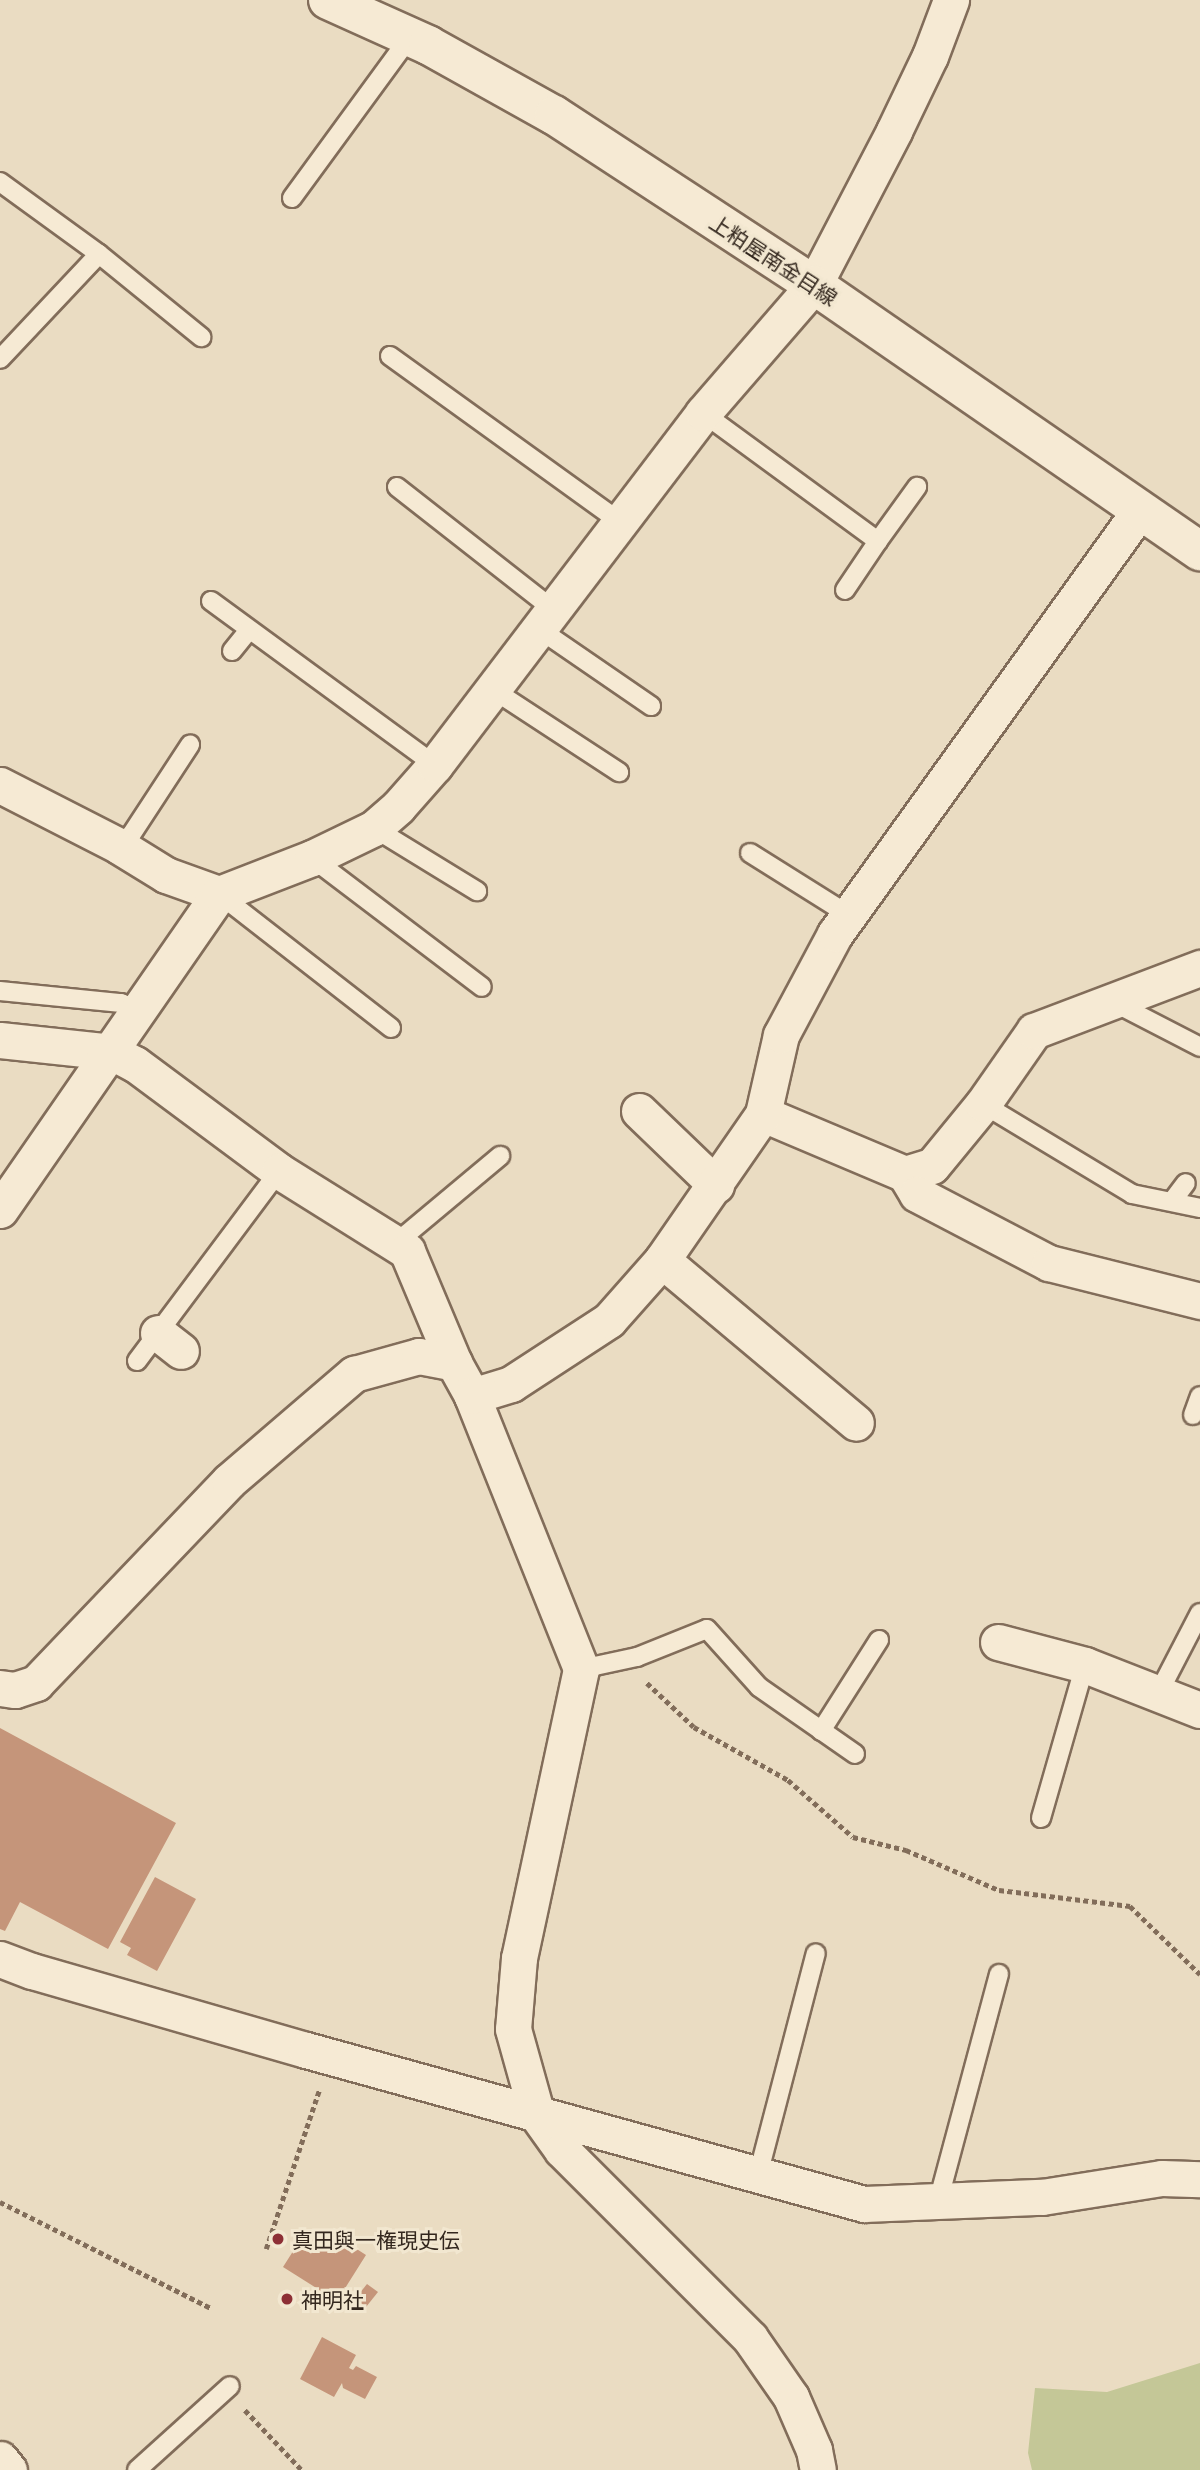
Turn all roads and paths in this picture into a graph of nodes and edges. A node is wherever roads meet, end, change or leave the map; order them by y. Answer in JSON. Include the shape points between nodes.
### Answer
{"nodes":[{"id":1,"x":328,"y":0,"type":"edge"},
{"id":2,"x":951,"y":0,"type":"edge"},
{"id":3,"x":410,"y":37,"type":"junction"},
{"id":4,"x":0,"y":182,"type":"edge"},
{"id":5,"x":292,"y":198,"type":"dead end"},
{"id":6,"x":99,"y":254,"type":"junction"},
{"id":7,"x":814,"y":285,"type":"junction"},
{"id":8,"x":201,"y":337,"type":"dead end"},
{"id":9,"x":390,"y":356,"type":"dead end"},
{"id":10,"x":0,"y":359,"type":"edge"},
{"id":11,"x":703,"y":413,"type":"junction"},
{"id":12,"x":397,"y":487,"type":"dead end"},
{"id":13,"x":917,"y":487,"type":"dead end"},
{"id":14,"x":1140,"y":510,"type":"junction"},
{"id":15,"x":620,"y":522,"type":"junction"},
{"id":16,"x":878,"y":541,"type":"junction"},
{"id":17,"x":1200,"y":551,"type":"edge"},
{"id":18,"x":845,"y":590,"type":"dead end"},
{"id":19,"x":211,"y":601,"type":"dead end"},
{"id":20,"x":547,"y":620,"type":"junction"},
{"id":21,"x":249,"y":630,"type":"junction"},
{"id":22,"x":232,"y":651,"type":"dead end"},
{"id":23,"x":492,"y":689,"type":"junction"},
{"id":24,"x":651,"y":706,"type":"dead end"},
{"id":25,"x":190,"y":744,"type":"dead end"},
{"id":26,"x":435,"y":765,"type":"junction"},
{"id":27,"x":619,"y":772,"type":"dead end"},
{"id":28,"x":0,"y":785,"type":"edge"},
{"id":29,"x":374,"y":828,"type":"junction"},
{"id":30,"x":118,"y":846,"type":"junction"},
{"id":31,"x":750,"y":853,"type":"dead end"},
{"id":32,"x":312,"y":858,"type":"junction"},
{"id":33,"x":477,"y":891,"type":"dead end"},
{"id":34,"x":219,"y":894,"type":"junction"},
{"id":35,"x":849,"y":915,"type":"junction"},
{"id":36,"x":1200,"y":968,"type":"edge"},
{"id":37,"x":482,"y":987,"type":"dead end"},
{"id":38,"x":0,"y":991,"type":"edge"},
{"id":39,"x":1111,"y":1002,"type":"junction"},
{"id":40,"x":141,"y":1011,"type":"junction"},
{"id":41,"x":391,"y":1028,"type":"dead end"},
{"id":42,"x":0,"y":1040,"type":"edge"},
{"id":43,"x":1200,"y":1047,"type":"edge"},
{"id":44,"x":112,"y":1052,"type":"junction"},
{"id":45,"x":983,"y":1104,"type":"junction"},
{"id":46,"x":639,"y":1111,"type":"dead end"},
{"id":47,"x":762,"y":1114,"type":"junction"},
{"id":48,"x":500,"y":1156,"type":"dead end"},
{"id":49,"x":279,"y":1171,"type":"junction"},
{"id":50,"x":905,"y":1174,"type":"junction"},
{"id":51,"x":1186,"y":1182,"type":"dead end"},
{"id":52,"x":716,"y":1185,"type":"junction"},
{"id":53,"x":1173,"y":1200,"type":"junction"},
{"id":54,"x":1200,"y":1208,"type":"edge"},
{"id":55,"x":0,"y":1210,"type":"edge"},
{"id":56,"x":396,"y":1242,"type":"junction"},
{"id":57,"x":662,"y":1260,"type":"junction"},
{"id":58,"x":1200,"y":1301,"type":"edge"},
{"id":59,"x":137,"y":1361,"type":"dead end"},
{"id":60,"x":454,"y":1363,"type":"junction"},
{"id":61,"x":472,"y":1396,"type":"junction"},
{"id":62,"x":1200,"y":1396,"type":"edge"},
{"id":63,"x":1193,"y":1415,"type":"dead end"},
{"id":64,"x":856,"y":1423,"type":"dead end"},
{"id":65,"x":1200,"y":1613,"type":"edge"},
{"id":66,"x":879,"y":1640,"type":"dead end"},
{"id":67,"x":998,"y":1642,"type":"dead end"},
{"id":68,"x":624,"y":1660,"type":"junction"},
{"id":69,"x":1085,"y":1665,"type":"junction"},
{"id":70,"x":581,"y":1670,"type":"junction"},
{"id":71,"x":0,"y":1688,"type":"edge"},
{"id":72,"x":1159,"y":1692,"type":"junction"},
{"id":73,"x":1200,"y":1710,"type":"edge"},
{"id":74,"x":821,"y":1731,"type":"junction"},
{"id":75,"x":855,"y":1754,"type":"dead end"},
{"id":76,"x":1041,"y":1818,"type":"dead end"},
{"id":77,"x":816,"y":1953,"type":"dead end"},
{"id":78,"x":0,"y":1959,"type":"edge"},
{"id":79,"x":1200,"y":1973,"type":"edge"},
{"id":80,"x":999,"y":1974,"type":"dead end"},
{"id":81,"x":331,"y":2057,"type":"junction"},
{"id":82,"x":537,"y":2115,"type":"junction"},
{"id":83,"x":758,"y":2175,"type":"junction"},
{"id":84,"x":1200,"y":2179,"type":"edge"},
{"id":85,"x":939,"y":2199,"type":"junction"},
{"id":86,"x":0,"y":2202,"type":"edge"},
{"id":87,"x":266,"y":2249,"type":"dead end"},
{"id":88,"x":211,"y":2308,"type":"dead end"},
{"id":89,"x":228,"y":2388,"type":"joint"},
{"id":90,"x":0,"y":2459,"type":"edge"},
{"id":91,"x":9,"y":2470,"type":"edge"},
{"id":92,"x":137,"y":2470,"type":"edge"},
{"id":93,"x":302,"y":2470,"type":"edge"},
{"id":94,"x":818,"y":2470,"type":"edge"}],
"edges":[{"from":1,"to":3,"type":"main road","name":"上粕屋南金目線"},
{"from":2,"to":7,"type":"street","via":[[894,131]]},
{"from":3,"to":5,"type":"lane"},
{"from":3,"to":7,"type":"main road","name":"上粕屋南金目線","via":[[554,115]]},
{"from":4,"to":6,"type":"lane"},
{"from":6,"to":8,"type":"lane"},
{"from":6,"to":10,"type":"lane"},
{"from":7,"to":11,"type":"street"},
{"from":7,"to":14,"type":"main road","name":"上粕屋南金目線"},
{"from":9,"to":15,"type":"lane"},
{"from":11,"to":15,"type":"street"},
{"from":11,"to":16,"type":"lane"},
{"from":12,"to":20,"type":"lane"},
{"from":13,"to":16,"type":"lane"},
{"from":14,"to":17,"type":"main road","name":"上粕屋南金目線"},
{"from":14,"to":35,"type":"street"},
{"from":15,"to":20,"type":"street"},
{"from":16,"to":18,"type":"lane"},
{"from":19,"to":21,"type":"lane"},
{"from":20,"to":23,"type":"street"},
{"from":20,"to":24,"type":"lane"},
{"from":21,"to":22,"type":"lane"},
{"from":21,"to":26,"type":"lane"},
{"from":23,"to":26,"type":"street"},
{"from":23,"to":27,"type":"lane"},
{"from":25,"to":30,"type":"lane","via":[[131,835]]},
{"from":26,"to":29,"type":"street"},
{"from":28,"to":30,"type":"street"},
{"from":29,"to":32,"type":"street"},
{"from":29,"to":33,"type":"lane"},
{"from":30,"to":34,"type":"street","via":[[166,875]]},
{"from":31,"to":35,"type":"lane"},
{"from":32,"to":34,"type":"street"},
{"from":32,"to":37,"type":"lane"},
{"from":34,"to":40,"type":"street"},
{"from":34,"to":41,"type":"lane"},
{"from":35,"to":47,"type":"street","via":[[781,1035]]},
{"from":36,"to":39,"type":"street"},
{"from":38,"to":40,"type":"lane","via":[[121,1003]]},
{"from":39,"to":43,"type":"lane"},
{"from":39,"to":45,"type":"street","via":[[1034,1031]]},
{"from":40,"to":44,"type":"street"},
{"from":42,"to":44,"type":"street"},
{"from":44,"to":49,"type":"street","via":[[135,1064]]},
{"from":44,"to":55,"type":"street"},
{"from":45,"to":50,"type":"street","via":[[932,1166]]},
{"from":45,"to":53,"type":"lane","via":[[1132,1194]]},
{"from":46,"to":52,"type":"street"},
{"from":47,"to":50,"type":"street"},
{"from":47,"to":52,"type":"street"},
{"from":48,"to":56,"type":"lane"},
{"from":49,"to":56,"type":"street"},
{"from":49,"to":59,"type":"lane","via":[[169,1342]]},
{"from":50,"to":58,"type":"street","via":[[918,1194],[1049,1263]]},
{"from":51,"to":53,"type":"lane"},
{"from":52,"to":57,"type":"street"},
{"from":53,"to":54,"type":"lane"},
{"from":56,"to":60,"type":"street","via":[[407,1251]]},
{"from":57,"to":61,"type":"street","via":[[609,1320],[511,1384]]},
{"from":57,"to":64,"type":"street"},
{"from":60,"to":61,"type":"street"},
{"from":60,"to":71,"type":"street","via":[[419,1356],[354,1374],[229,1481],[36,1683],[15,1690]]},
{"from":61,"to":70,"type":"street"},
{"from":62,"to":63,"type":"lane"},
{"from":65,"to":72,"type":"lane"},
{"from":66,"to":74,"type":"lane"},
{"from":67,"to":69,"type":"street"},
{"from":68,"to":70,"type":"lane"},
{"from":68,"to":74,"type":"lane","via":[[707,1629],[759,1687]]},
{"from":68,"to":79,"type":"path","via":[[694,1727],[788,1780],[853,1837],[906,1850],[999,1890],[1130,1906]]},
{"from":69,"to":72,"type":"street"},
{"from":69,"to":76,"type":"lane"},
{"from":70,"to":82,"type":"street","via":[[519,1958],[513,2029]]},
{"from":72,"to":73,"type":"street"},
{"from":74,"to":75,"type":"lane"},
{"from":77,"to":83,"type":"lane"},
{"from":78,"to":81,"type":"street"},
{"from":80,"to":85,"type":"lane"},
{"from":81,"to":82,"type":"street"},
{"from":81,"to":87,"type":"path"},
{"from":82,"to":83,"type":"street"},
{"from":82,"to":94,"type":"street","via":[[562,2150],[750,2338],[791,2397]]},
{"from":83,"to":85,"type":"street","via":[[864,2204]]},
{"from":84,"to":85,"type":"street","via":[[1162,2178],[1042,2197]]},
{"from":86,"to":88,"type":"path"},
{"from":89,"to":92,"type":"lane"},
{"from":89,"to":93,"type":"path"},
{"from":90,"to":91,"type":"street"}]}
